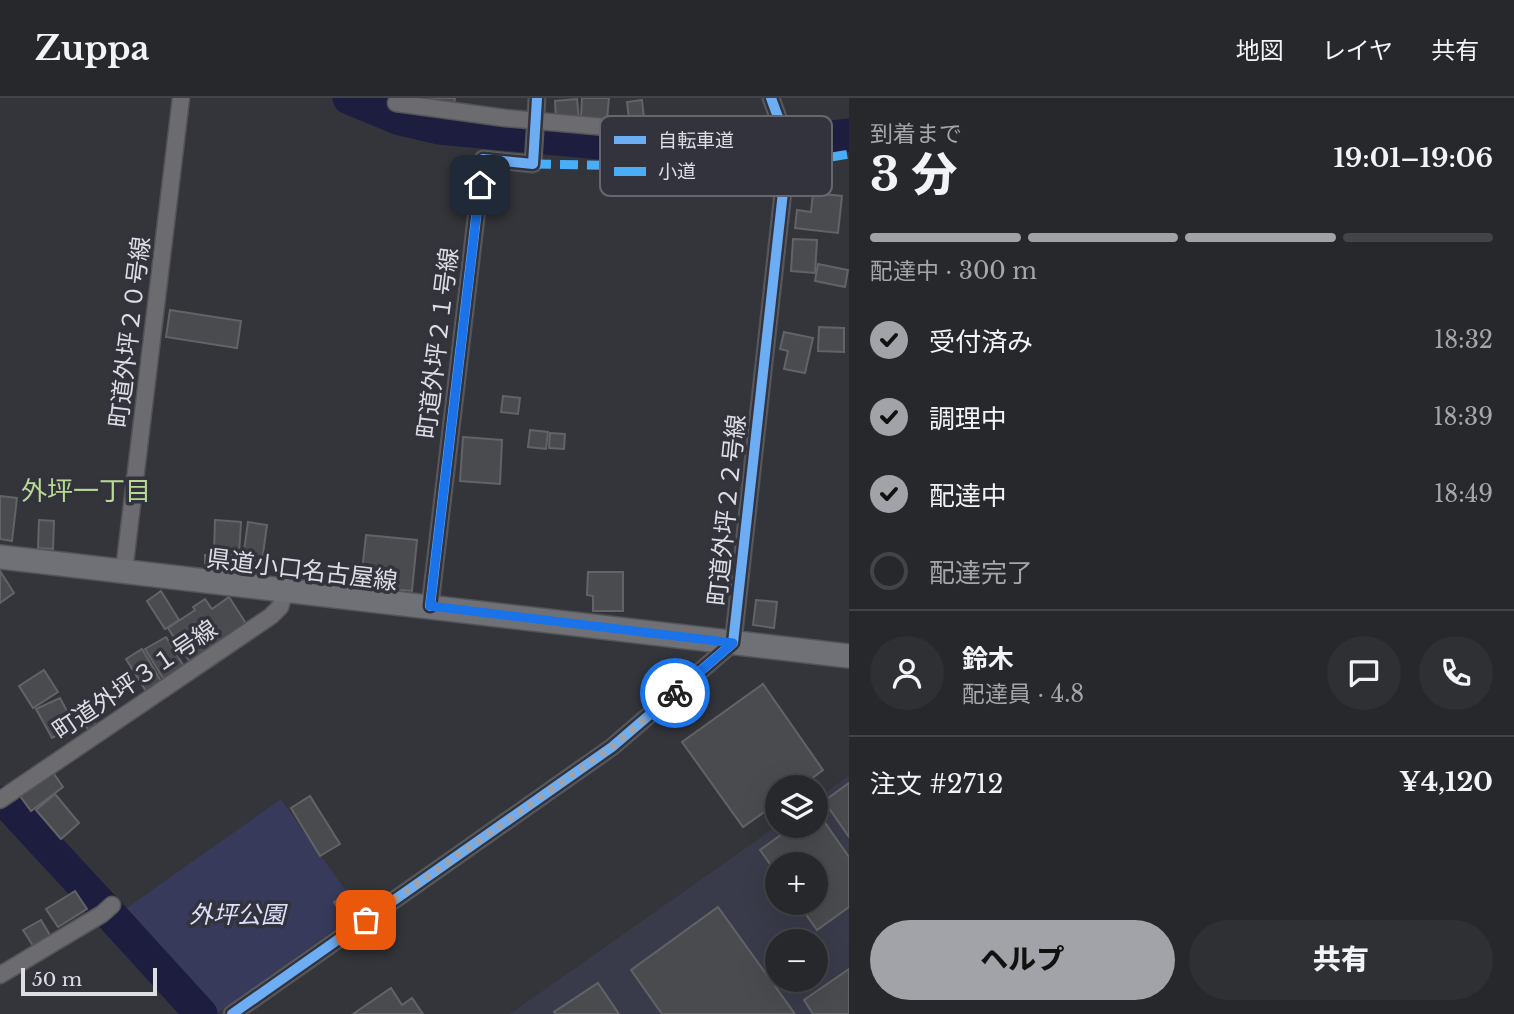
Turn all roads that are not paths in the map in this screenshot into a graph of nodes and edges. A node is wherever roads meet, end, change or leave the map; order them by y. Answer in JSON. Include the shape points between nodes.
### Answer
{"nodes":[{"id":1,"x":181,"y":98,"type":"edge"},
{"id":2,"x":537,"y":98,"type":"edge"},
{"id":3,"x":771,"y":98,"type":"edge"},
{"id":4,"x":397,"y":103,"type":"dead end"},
{"id":5,"x":421,"y":103,"type":"edge"},
{"id":6,"x":778,"y":116,"type":"edge"},
{"id":7,"x":536,"y":123,"type":"junction"},
{"id":8,"x":600,"y":127,"type":"edge"},
{"id":9,"x":782,"y":196,"type":"edge"},
{"id":10,"x":0,"y":557,"type":"edge"},
{"id":11,"x":124,"y":571,"type":"junction"},
{"id":12,"x":286,"y":589,"type":"junction"},
{"id":13,"x":430,"y":606,"type":"junction"},
{"id":14,"x":733,"y":643,"type":"junction"},
{"id":15,"x":849,"y":656,"type":"edge"},
{"id":16,"x":3,"y":797,"type":"edge"},
{"id":17,"x":108,"y":909,"type":"dead end"},
{"id":18,"x":0,"y":975,"type":"edge"},
{"id":19,"x":232,"y":1014,"type":"edge"}],
"edges":[{"from":1,"to":11,"type":"street","name":"町道外坪２０号線"},
{"from":2,"to":7,"type":"street","name":"町道外坪２１号線"},
{"from":3,"to":6,"type":"street","name":"町道外坪２２号線"},
{"from":4,"to":5,"type":"street"},
{"from":5,"to":7,"type":"street"},
{"from":7,"to":8,"type":"street"},
{"from":7,"to":13,"type":"street","name":"町道外坪２１号線","via":[[533,164],[482,159]]},
{"from":9,"to":14,"type":"street","name":"町道外坪２２号線"},
{"from":10,"to":11,"type":"main road","name":"県道小口名古屋線"},
{"from":11,"to":12,"type":"main road","name":"県道小口名古屋線"},
{"from":12,"to":13,"type":"main road","name":"県道小口名古屋線"},
{"from":12,"to":16,"type":"street","name":"町道外坪３１号線","via":[[271,616]]},
{"from":13,"to":14,"type":"main road","name":"県道小口名古屋線"},
{"from":14,"to":15,"type":"main road","name":"県道小口名古屋線"},
{"from":14,"to":19,"type":"street","name":"町道外坪２２号線","via":[[612,747]]},
{"from":17,"to":18,"type":"street"}]}
